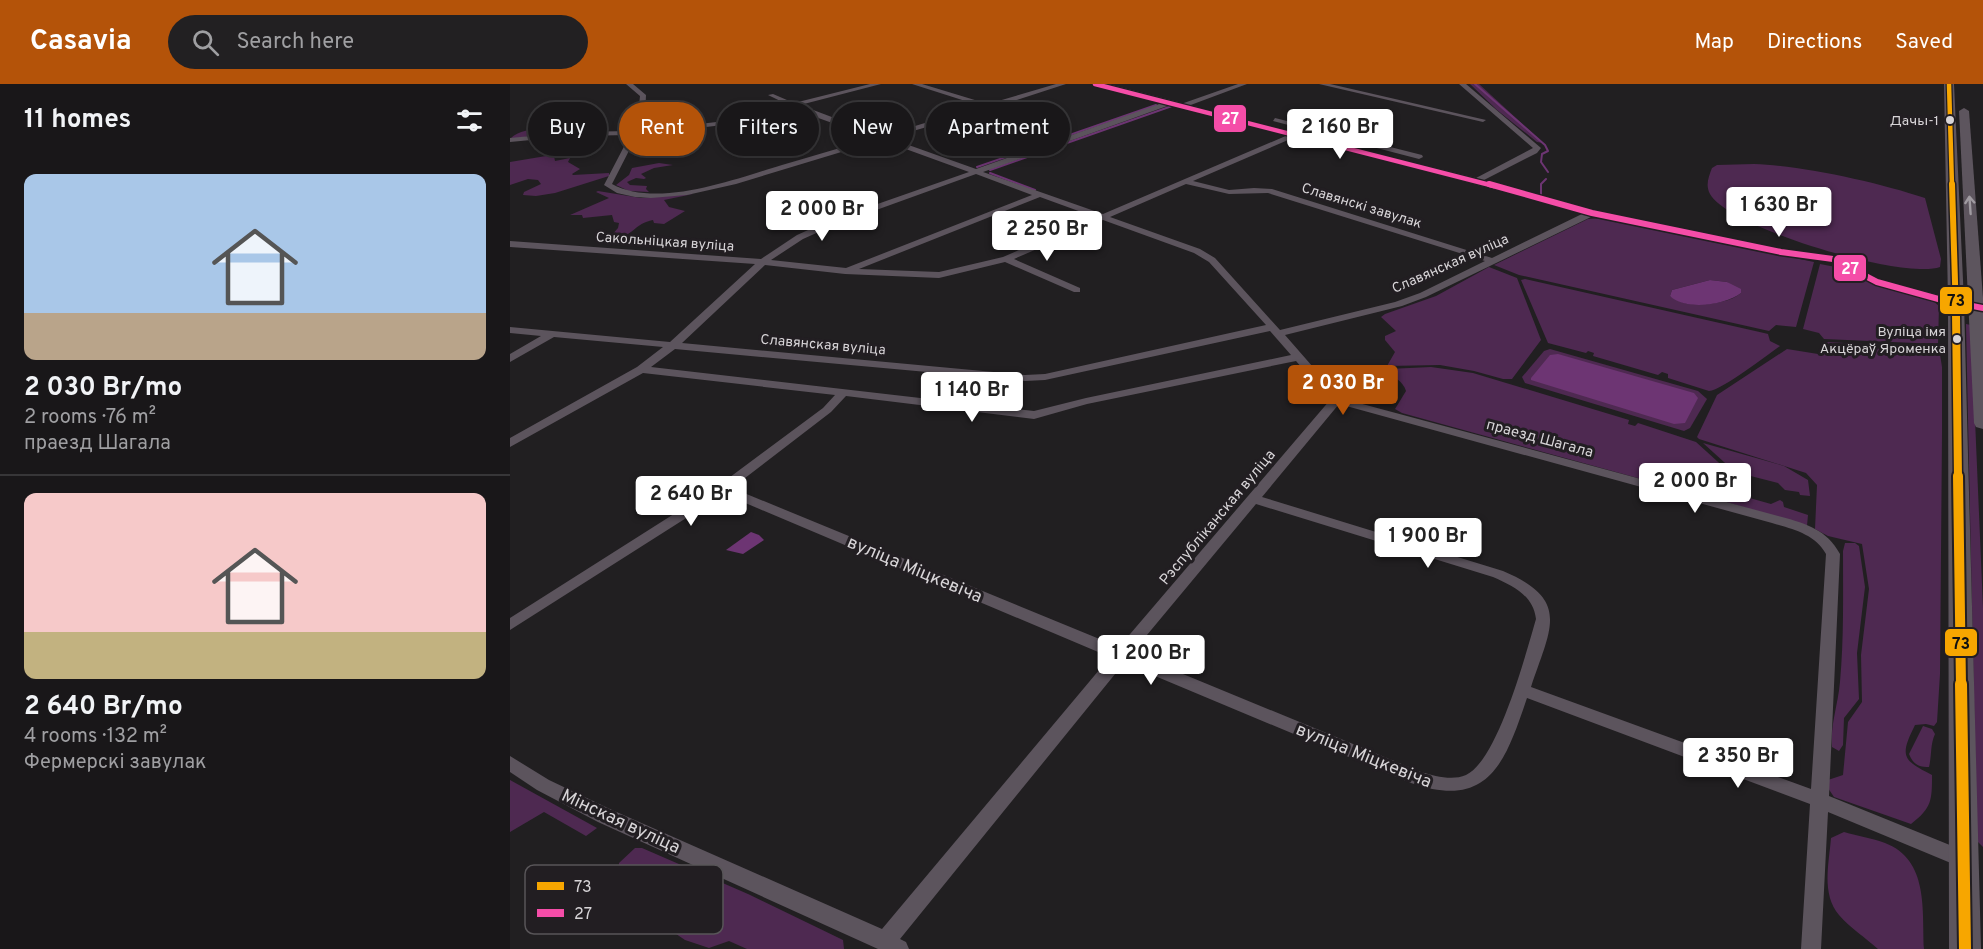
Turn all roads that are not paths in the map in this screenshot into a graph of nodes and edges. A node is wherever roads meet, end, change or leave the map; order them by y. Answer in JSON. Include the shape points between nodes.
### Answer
{"nodes":[{"id":1,"x":629,"y":84,"type":"edge"},
{"id":2,"x":878,"y":84,"type":"edge"},
{"id":3,"x":915,"y":84,"type":"edge"},
{"id":4,"x":1063,"y":84,"type":"edge"},
{"id":5,"x":1095,"y":84,"type":"edge"},
{"id":6,"x":1244,"y":84,"type":"edge"},
{"id":7,"x":1322,"y":84,"type":"edge"},
{"id":8,"x":1462,"y":84,"type":"edge"},
{"id":9,"x":1948,"y":84,"type":"edge"},
{"id":10,"x":1961,"y":84,"type":"edge"},
{"id":11,"x":771,"y":95,"type":"dead end"},
{"id":12,"x":1197,"y":101,"type":"junction"},
{"id":13,"x":644,"y":102,"type":"edge"},
{"id":14,"x":787,"y":102,"type":"edge"},
{"id":15,"x":806,"y":102,"type":"edge"},
{"id":16,"x":974,"y":102,"type":"edge"},
{"id":17,"x":1007,"y":102,"type":"edge"},
{"id":18,"x":1169,"y":103,"type":"junction"},
{"id":19,"x":1208,"y":103,"type":"dead end"},
{"id":20,"x":1181,"y":106,"type":"junction"},
{"id":21,"x":1262,"y":117,"type":"dead end"},
{"id":22,"x":1483,"y":120,"type":"dead end"},
{"id":23,"x":619,"y":134,"type":"edge"},
{"id":24,"x":1293,"y":135,"type":"junction"},
{"id":25,"x":510,"y":140,"type":"edge"},
{"id":26,"x":914,"y":150,"type":"edge"},
{"id":27,"x":831,"y":153,"type":"edge"},
{"id":28,"x":622,"y":156,"type":"edge"},
{"id":29,"x":1443,"y":164,"type":"dead end"},
{"id":30,"x":974,"y":172,"type":"junction"},
{"id":31,"x":1952,"y":177,"type":"junction"},
{"id":32,"x":1968,"y":179,"type":"junction"},
{"id":33,"x":1477,"y":181,"type":"junction"},
{"id":34,"x":1186,"y":182,"type":"junction"},
{"id":35,"x":1039,"y":195,"type":"junction"},
{"id":36,"x":1592,"y":213,"type":"junction"},
{"id":37,"x":1102,"y":217,"type":"junction"},
{"id":38,"x":510,"y":244,"type":"edge"},
{"id":39,"x":1006,"y":259,"type":"junction"},
{"id":40,"x":1493,"y":261,"type":"junction"},
{"id":41,"x":762,"y":262,"type":"junction"},
{"id":42,"x":845,"y":271,"type":"junction"},
{"id":43,"x":1077,"y":290,"type":"dead end"},
{"id":44,"x":1975,"y":309,"type":"edge"},
{"id":45,"x":510,"y":330,"type":"edge"},
{"id":46,"x":1276,"y":330,"type":"junction"},
{"id":47,"x":552,"y":334,"type":"junction"},
{"id":48,"x":672,"y":346,"type":"junction"},
{"id":49,"x":1298,"y":357,"type":"junction"},
{"id":50,"x":510,"y":359,"type":"edge"},
{"id":51,"x":640,"y":369,"type":"junction"},
{"id":52,"x":843,"y":393,"type":"junction"},
{"id":53,"x":1336,"y":400,"type":"junction"},
{"id":54,"x":1983,"y":423,"type":"edge"},
{"id":55,"x":510,"y":443,"type":"edge"},
{"id":56,"x":723,"y":489,"type":"junction"},
{"id":57,"x":1255,"y":498,"type":"junction"},
{"id":58,"x":510,"y":625,"type":"edge"},
{"id":59,"x":1121,"y":655,"type":"junction"},
{"id":60,"x":1522,"y":690,"type":"junction"},
{"id":61,"x":510,"y":763,"type":"edge"},
{"id":62,"x":1819,"y":800,"type":"junction"},
{"id":63,"x":1974,"y":863,"type":"edge"},
{"id":64,"x":715,"y":865,"type":"edge"},
{"id":65,"x":723,"y":869,"type":"edge"},
{"id":66,"x":892,"y":945,"type":"edge"},
{"id":67,"x":1811,"y":949,"type":"edge"},
{"id":68,"x":1965,"y":949,"type":"edge"}],
"edges":[{"from":1,"to":13,"type":"street","via":[[643,94]]},
{"from":2,"to":15,"type":"street"},
{"from":3,"to":16,"type":"street"},
{"from":4,"to":17,"type":"street"},
{"from":5,"to":18,"type":"street"},
{"from":6,"to":12,"type":"street"},
{"from":7,"to":22,"type":"street"},
{"from":8,"to":33,"type":"street","via":[[1537,148]]},
{"from":9,"to":31,"type":"main road"},
{"from":10,"to":32,"type":"main road"},
{"from":11,"to":14,"type":"street"},
{"from":12,"to":19,"type":"street"},
{"from":12,"to":20,"type":"street"},
{"from":18,"to":20,"type":"street"},
{"from":18,"to":30,"type":"street"},
{"from":20,"to":24,"type":"street"},
{"from":21,"to":29,"type":"street"},
{"from":23,"to":25,"type":"street"},
{"from":24,"to":33,"type":"street"},
{"from":24,"to":34,"type":"street","name":"Сакольніцкая вуліца"},
{"from":26,"to":30,"type":"street"},
{"from":27,"to":28,"type":"street","via":[[712,187],[664,195],[626,192],[608,185]]},
{"from":30,"to":35,"type":"street"},
{"from":30,"to":41,"type":"street","via":[[816,230]]},
{"from":31,"to":32,"type":"main road"},
{"from":31,"to":44,"type":"main road"},
{"from":44,"to":32,"type":"main road","one_way":true},
{"from":33,"to":36,"type":"street"},
{"from":34,"to":37,"type":"street","name":"Сакольніцкая вуліца"},
{"from":34,"to":40,"type":"street","name":"Славянскі завулак","via":[[1229,192],[1269,191]]},
{"from":35,"to":37,"type":"street"},
{"from":35,"to":42,"type":"street"},
{"from":36,"to":40,"type":"street","name":"Славянская вуліца"},
{"from":36,"to":44,"type":"street","via":[[1793,255],[1833,259],[1877,282]]},
{"from":37,"to":39,"type":"street","name":"Сакольніцкая вуліца"},
{"from":37,"to":46,"type":"street","via":[[1176,242],[1212,260]]},
{"from":38,"to":41,"type":"street","name":"Сакольніцкая вуліца"},
{"from":39,"to":42,"type":"street","name":"Сакольніцкая вуліца","via":[[939,275]]},
{"from":39,"to":43,"type":"street"},
{"from":40,"to":46,"type":"street","name":"Славянская вуліца","via":[[1398,304]]},
{"from":41,"to":42,"type":"street","name":"Сакольніцкая вуліца"},
{"from":41,"to":48,"type":"street"},
{"from":44,"to":54,"type":"main road"},
{"from":44,"to":63,"type":"main road"},
{"from":45,"to":47,"type":"street","name":"Славянская вуліца"},
{"from":46,"to":48,"type":"street","name":"Славянская вуліца","via":[[1025,378]]},
{"from":46,"to":49,"type":"street"},
{"from":47,"to":48,"type":"street","name":"Славянская вуліца"},
{"from":47,"to":50,"type":"street"},
{"from":48,"to":51,"type":"street"},
{"from":49,"to":52,"type":"street","via":[[1034,415]]},
{"from":49,"to":53,"type":"street"},
{"from":51,"to":52,"type":"street"},
{"from":51,"to":55,"type":"street"},
{"from":52,"to":56,"type":"street","via":[[827,410]]},
{"from":53,"to":57,"type":"street","name":"Рэспубліканская вуліца"},
{"from":53,"to":62,"type":"street","name":"праезд Шагала","via":[[1777,520],[1809,530],[1828,542],[1833,555]]},
{"from":56,"to":58,"type":"street"},
{"from":56,"to":59,"type":"street","name":"вуліца Міцкевіча"},
{"from":57,"to":59,"type":"street","name":"Рэспубліканская вуліца"},
{"from":57,"to":60,"type":"street","name":"вуліца Міцкевіча","via":[[1517,582],[1535,595],[1544,609]]},
{"from":59,"to":60,"type":"street","name":"вуліца Міцкевіча","via":[[1444,787],[1478,778],[1492,761]]},
{"from":59,"to":66,"type":"street","name":"Рэспубліканская вуліца"},
{"from":60,"to":62,"type":"street"},
{"from":61,"to":64,"type":"street","name":"Мінская вуліца","via":[[543,785]]},
{"from":62,"to":63,"type":"street"},
{"from":62,"to":67,"type":"street","name":"праезд Шагала"},
{"from":63,"to":68,"type":"main road"},
{"from":65,"to":66,"type":"street","name":"Мінская вуліца"}]}
